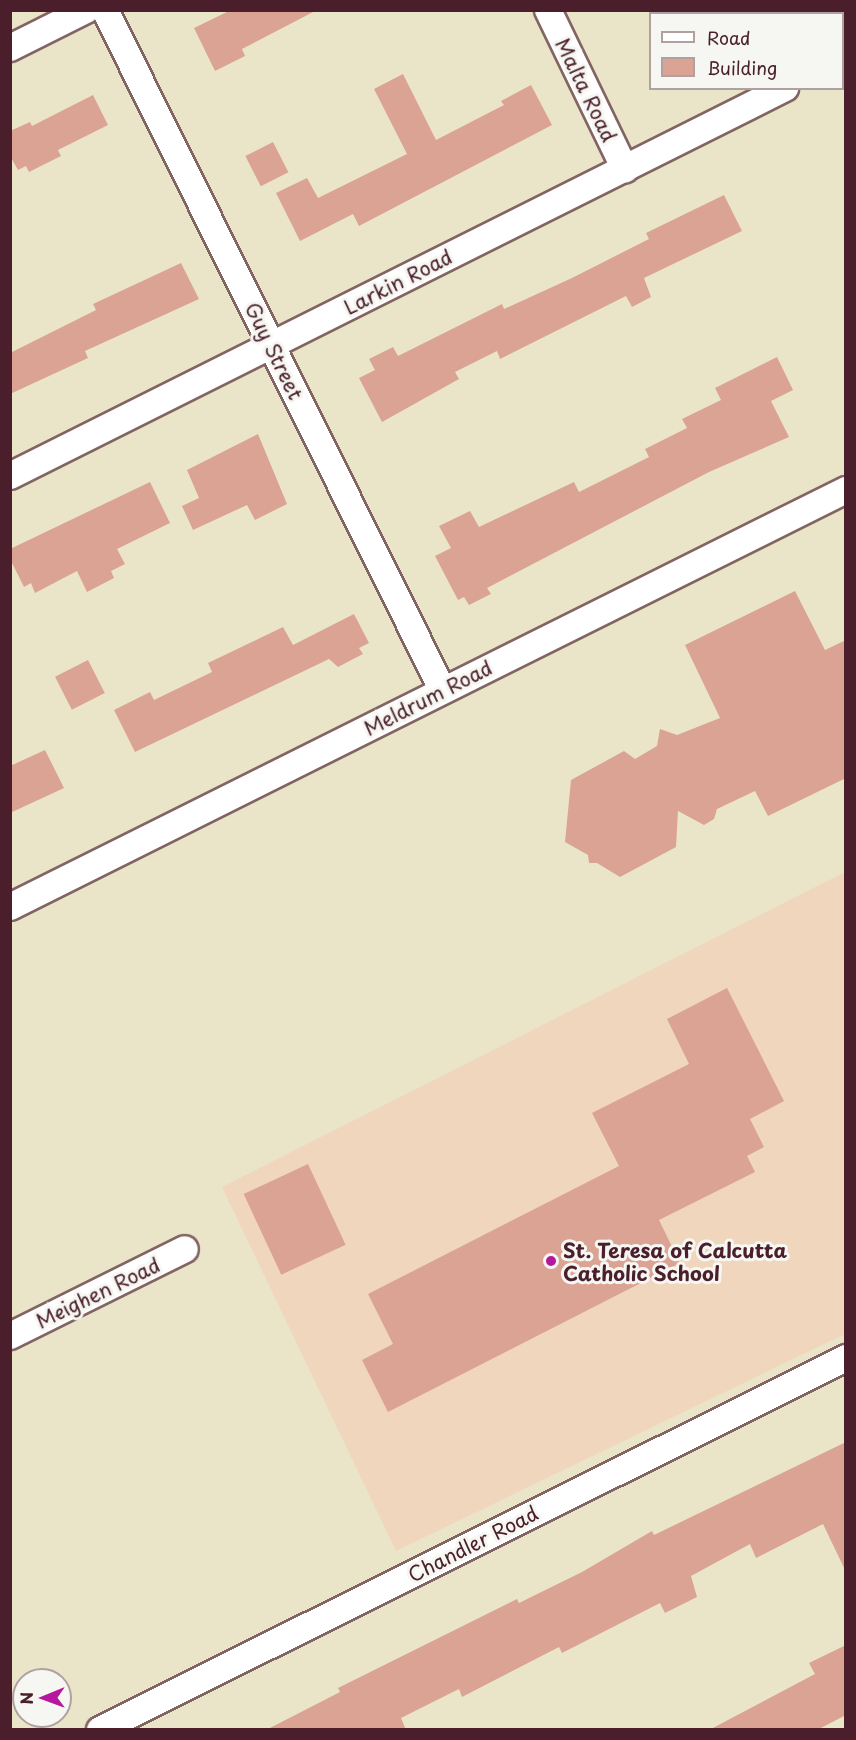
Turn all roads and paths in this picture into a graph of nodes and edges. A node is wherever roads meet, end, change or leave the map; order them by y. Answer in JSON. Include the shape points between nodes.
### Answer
{"nodes":[{"id":1,"x":86,"y":10,"type":"edge"},
{"id":2,"x":105,"y":10,"type":"edge"},
{"id":3,"x":548,"y":10,"type":"edge"},
{"id":4,"x":10,"y":48,"type":"edge"},
{"id":5,"x":782,"y":90,"type":"edge"},
{"id":6,"x":625,"y":169,"type":"junction"},
{"id":7,"x":272,"y":345,"type":"junction"},
{"id":8,"x":10,"y":476,"type":"edge"},
{"id":9,"x":846,"y":490,"type":"edge"},
{"id":10,"x":443,"y":691,"type":"junction"},
{"id":11,"x":10,"y":907,"type":"edge"},
{"id":12,"x":185,"y":1250,"type":"dead end"},
{"id":13,"x":10,"y":1336,"type":"edge"},
{"id":14,"x":846,"y":1358,"type":"edge"},
{"id":15,"x":100,"y":1730,"type":"edge"}],
"edges":[{"from":1,"to":4,"type":"street"},
{"from":2,"to":7,"type":"street","name":"Guy Street"},
{"from":3,"to":6,"type":"street","name":"Malta Road"},
{"from":5,"to":6,"type":"street","name":"Larkin Road"},
{"from":6,"to":7,"type":"street","name":"Larkin Road"},
{"from":7,"to":8,"type":"street","name":"Larkin Road"},
{"from":7,"to":10,"type":"street","name":"Guy Street"},
{"from":9,"to":10,"type":"street","name":"Meldrum Road"},
{"from":10,"to":11,"type":"street","name":"Meldrum Road"},
{"from":12,"to":13,"type":"street","name":"Meighen Road"},
{"from":14,"to":15,"type":"street","name":"Chandler Road"}]}
